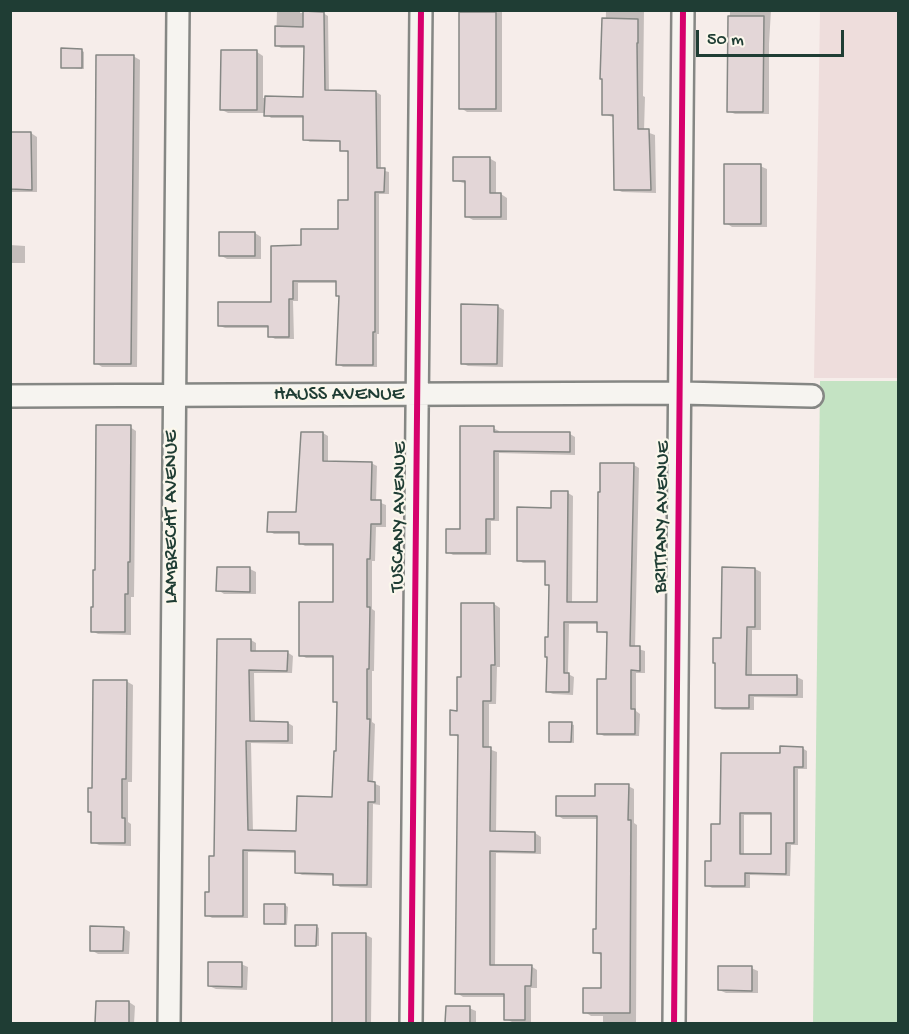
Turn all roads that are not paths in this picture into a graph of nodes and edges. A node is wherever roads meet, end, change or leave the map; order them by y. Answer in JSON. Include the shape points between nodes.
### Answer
{"nodes":[{"id":1,"x":178,"y":10,"type":"edge"},
{"id":2,"x":421,"y":10,"type":"edge"},
{"id":3,"x":683,"y":10,"type":"edge"},
{"id":4,"x":681,"y":393,"type":"junction"},
{"id":5,"x":174,"y":395,"type":"junction"},
{"id":6,"x":10,"y":396,"type":"edge"},
{"id":7,"x":418,"y":396,"type":"junction"},
{"id":8,"x":812,"y":396,"type":"dead end"},
{"id":9,"x":169,"y":1023,"type":"edge"},
{"id":10,"x":411,"y":1023,"type":"edge"},
{"id":11,"x":674,"y":1023,"type":"edge"}],
"edges":[{"from":1,"to":5,"type":"street","name":"LAMBRECHT AVENUE"},
{"from":2,"to":7,"type":"street","name":"TUSCANY AVENUE"},
{"from":3,"to":4,"type":"street","name":"BRITTANY AVENUE"},
{"from":4,"to":7,"type":"street","name":"HAUSS AVENUE"},
{"from":4,"to":8,"type":"street","name":"HAUSS AVENUE"},
{"from":4,"to":11,"type":"street","name":"BRITTANY AVENUE"},
{"from":5,"to":6,"type":"street","name":"HAUSS AVENUE"},
{"from":5,"to":7,"type":"street","name":"HAUSS AVENUE"},
{"from":5,"to":9,"type":"street","name":"LAMBRECHT AVENUE"},
{"from":7,"to":10,"type":"street","name":"TUSCANY AVENUE"}]}
